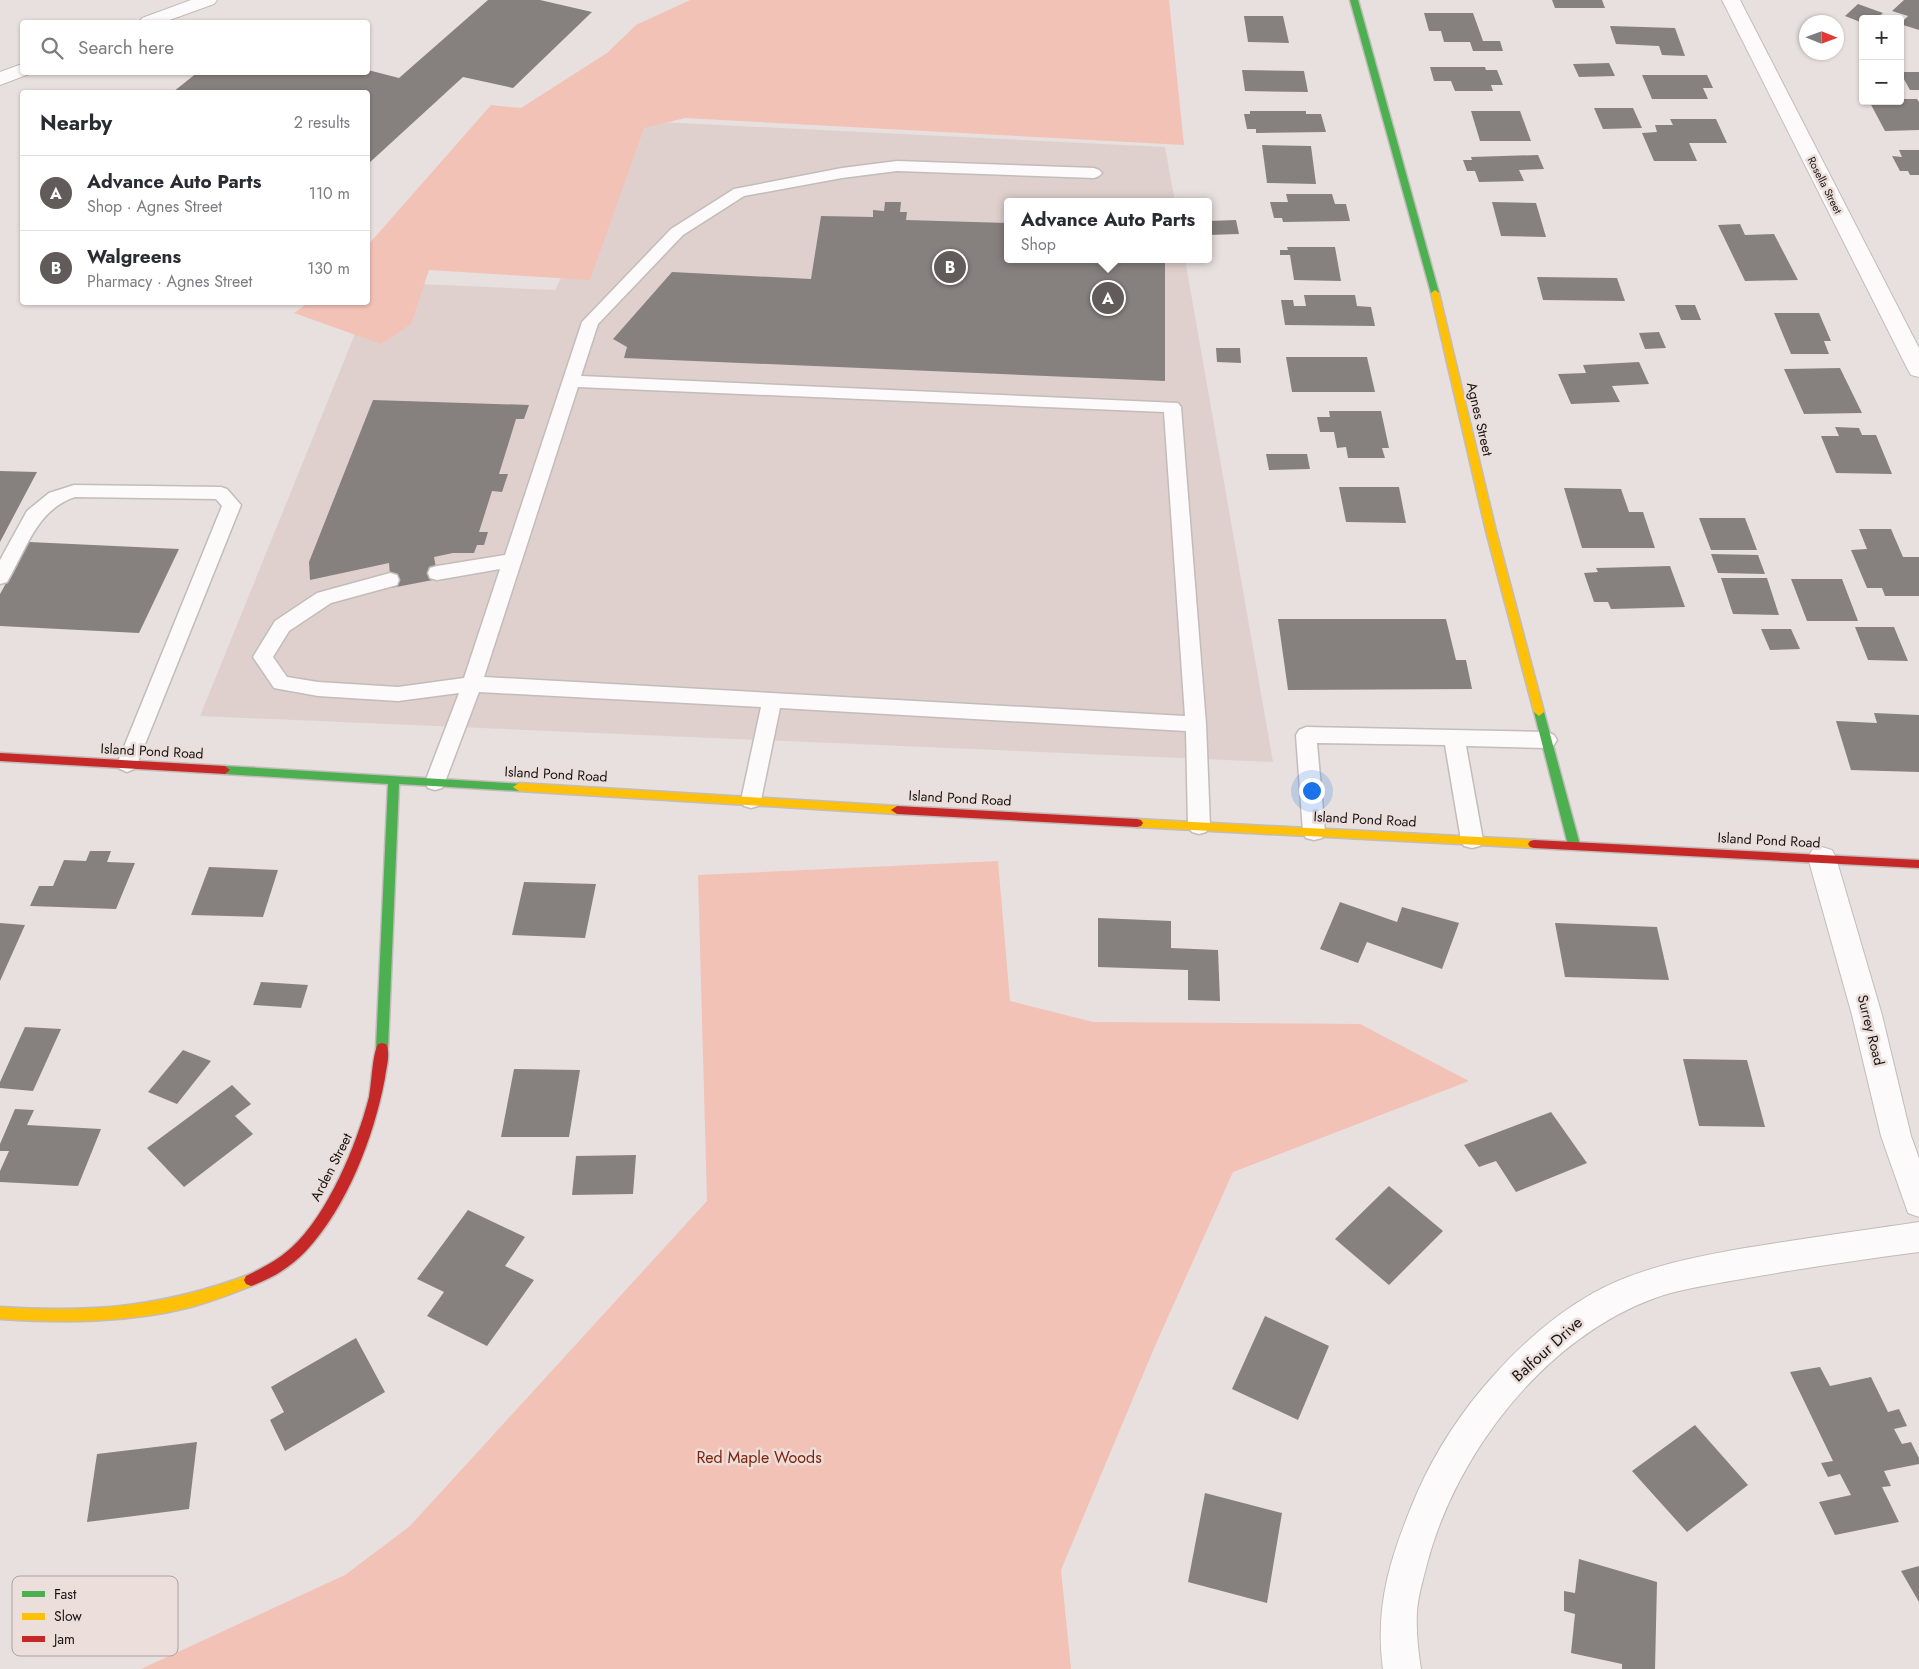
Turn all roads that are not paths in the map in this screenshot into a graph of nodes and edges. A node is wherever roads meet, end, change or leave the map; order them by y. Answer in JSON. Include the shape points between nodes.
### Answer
{"nodes":[{"id":1,"x":208,"y":0,"type":"edge"},
{"id":2,"x":1354,"y":0,"type":"edge"},
{"id":3,"x":1731,"y":0,"type":"edge"},
{"id":4,"x":153,"y":20,"type":"edge"},
{"id":5,"x":20,"y":71,"type":"edge"},
{"id":6,"x":0,"y":79,"type":"edge"},
{"id":7,"x":1094,"y":173,"type":"dead end"},
{"id":8,"x":1919,"y":370,"type":"edge"},
{"id":9,"x":571,"y":381,"type":"junction"},
{"id":10,"x":512,"y":560,"type":"junction"},
{"id":11,"x":437,"y":573,"type":"dead end"},
{"id":12,"x":0,"y":578,"type":"edge"},
{"id":13,"x":390,"y":580,"type":"dead end"},
{"id":14,"x":472,"y":684,"type":"junction"},
{"id":15,"x":772,"y":701,"type":"junction"},
{"id":16,"x":1196,"y":724,"type":"junction"},
{"id":17,"x":1454,"y":738,"type":"junction"},
{"id":18,"x":1547,"y":740,"type":"junction"},
{"id":19,"x":0,"y":757,"type":"edge"},
{"id":20,"x":127,"y":764,"type":"junction"},
{"id":21,"x":394,"y":780,"type":"junction"},
{"id":22,"x":435,"y":782,"type":"junction"},
{"id":23,"x":751,"y":800,"type":"junction"},
{"id":24,"x":1199,"y":826,"type":"junction"},
{"id":25,"x":1314,"y":832,"type":"junction"},
{"id":26,"x":1472,"y":840,"type":"junction"},
{"id":27,"x":1574,"y":845,"type":"junction"},
{"id":28,"x":1822,"y":858,"type":"junction"},
{"id":29,"x":1919,"y":864,"type":"edge"},
{"id":30,"x":1919,"y":1203,"type":"edge"},
{"id":31,"x":1919,"y":1237,"type":"edge"},
{"id":32,"x":0,"y":1314,"type":"edge"},
{"id":33,"x":1402,"y":1669,"type":"edge"}],
"edges":[{"from":1,"to":4,"type":"street"},
{"from":2,"to":18,"type":"street","name":"Agnes Street","via":[[1434,288],[1491,531]]},
{"from":3,"to":8,"type":"street","name":"Rosella Street"},
{"from":5,"to":6,"type":"street"},
{"from":7,"to":9,"type":"lane","via":[[897,166],[739,192],[677,232],[590,322]]},
{"from":9,"to":10,"type":"lane"},
{"from":9,"to":16,"type":"lane","via":[[1172,407]]},
{"from":10,"to":11,"type":"lane"},
{"from":10,"to":14,"type":"lane"},
{"from":12,"to":20,"type":"lane","via":[[34,515],[55,497],[74,491],[202,491],[221,493],[232,505]]},
{"from":13,"to":14,"type":"lane","via":[[324,598],[282,626],[263,657],[281,683],[318,689],[398,694]]},
{"from":14,"to":15,"type":"lane"},
{"from":14,"to":22,"type":"lane"},
{"from":15,"to":16,"type":"lane"},
{"from":15,"to":23,"type":"lane"},
{"from":16,"to":24,"type":"lane"},
{"from":17,"to":18,"type":"lane"},
{"from":17,"to":25,"type":"lane","via":[[1306,735]]},
{"from":17,"to":26,"type":"lane"},
{"from":18,"to":27,"type":"street","name":"Agnes Street"},
{"from":19,"to":20,"type":"street","name":"Island Pond Road"},
{"from":20,"to":21,"type":"street","name":"Island Pond Road"},
{"from":21,"to":22,"type":"street","name":"Island Pond Road"},
{"from":21,"to":32,"type":"street","name":"Arden Street","via":[[381,1066],[373,1107],[359,1149],[338,1192],[312,1233],[296,1252],[262,1275],[179,1305],[74,1317]]},
{"from":22,"to":23,"type":"street","name":"Island Pond Road"},
{"from":23,"to":24,"type":"street","name":"Island Pond Road"},
{"from":24,"to":25,"type":"street","name":"Island Pond Road"},
{"from":25,"to":26,"type":"street","name":"Island Pond Road"},
{"from":26,"to":27,"type":"street","name":"Island Pond Road"},
{"from":27,"to":28,"type":"street","name":"Island Pond Road"},
{"from":28,"to":29,"type":"street","name":"Island Pond Road"},
{"from":28,"to":30,"type":"street","name":"Surrey Road","via":[[1858,978],[1896,1136]]},
{"from":31,"to":33,"type":"street","name":"Balfour Drive","via":[[1808,1252],[1650,1284],[1600,1305],[1568,1326],[1538,1352],[1485,1411],[1441,1479],[1422,1520],[1408,1564],[1399,1611]]}]}
